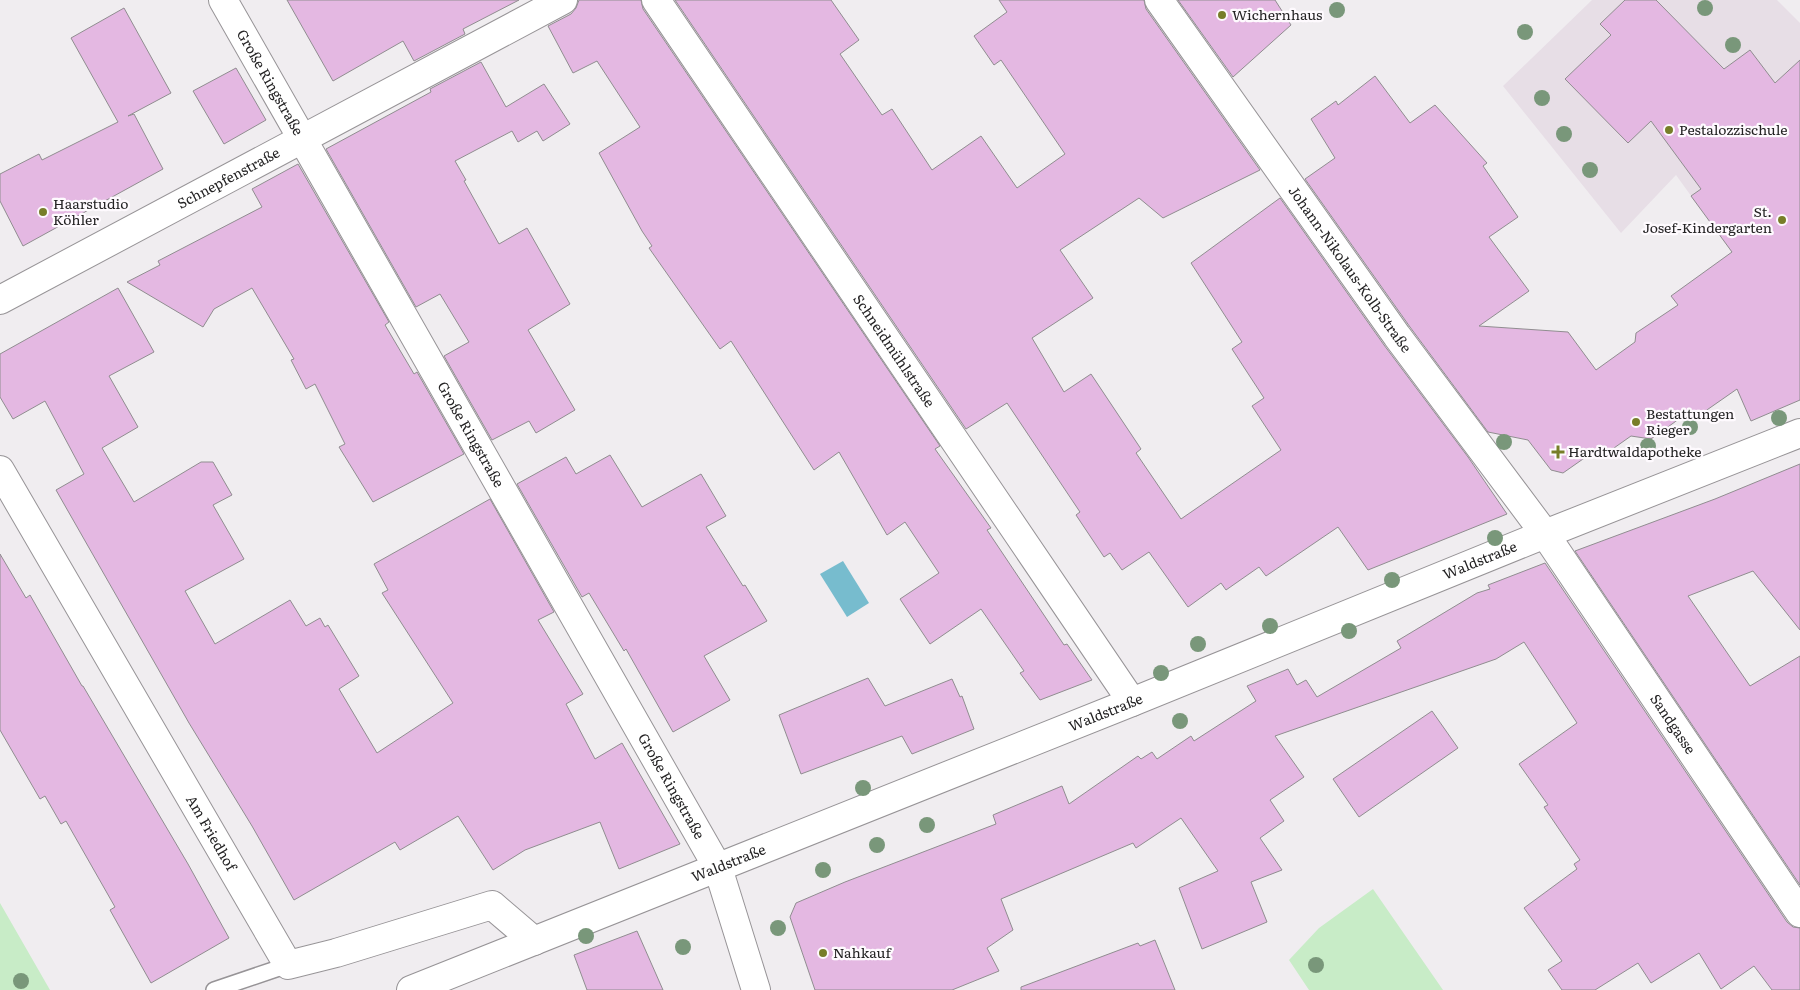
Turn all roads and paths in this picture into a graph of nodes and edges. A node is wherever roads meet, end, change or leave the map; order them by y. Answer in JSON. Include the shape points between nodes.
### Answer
{"nodes":[{"id":1,"x":223,"y":0,"type":"edge"},
{"id":2,"x":562,"y":0,"type":"edge"},
{"id":3,"x":656,"y":0,"type":"edge"},
{"id":4,"x":1159,"y":0,"type":"edge"},
{"id":5,"x":302,"y":140,"type":"junction"},
{"id":6,"x":0,"y":300,"type":"edge"},
{"id":7,"x":1800,"y":433,"type":"edge"},
{"id":8,"x":0,"y":470,"type":"edge"},
{"id":9,"x":1546,"y":534,"type":"junction"},
{"id":10,"x":1132,"y":702,"type":"junction"},
{"id":11,"x":718,"y":868,"type":"junction"},
{"id":12,"x":1800,"y":913,"type":"edge"},
{"id":13,"x":534,"y":940,"type":"junction"},
{"id":14,"x":288,"y":965,"type":"junction"},
{"id":15,"x":214,"y":990,"type":"edge"},
{"id":16,"x":410,"y":990,"type":"edge"},
{"id":17,"x":756,"y":990,"type":"edge"}],
"edges":[{"from":1,"to":5,"type":"street","name":"Große Ringstraße"},
{"from":2,"to":5,"type":"street","name":"Schnepfenstraße"},
{"from":3,"to":10,"type":"street","name":"Schneidmühlstraße"},
{"from":4,"to":9,"type":"street","name":"Johann-Nikolaus-Kolb-Straße","via":[[1398,336]]},
{"from":5,"to":6,"type":"street","name":"Schnepfenstraße"},
{"from":5,"to":11,"type":"street","name":"Große Ringstraße"},
{"from":7,"to":9,"type":"street","name":"Waldstraße"},
{"from":8,"to":14,"type":"street","name":"Am Friedhof"},
{"from":9,"to":10,"type":"street","name":"Waldstraße"},
{"from":9,"to":12,"type":"street","name":"Sandgasse"},
{"from":10,"to":11,"type":"street","name":"Waldstraße"},
{"from":11,"to":13,"type":"street","name":"Waldstraße"},
{"from":11,"to":17,"type":"street","name":"Große Ringstraße"},
{"from":13,"to":14,"type":"street","via":[[492,905]]},
{"from":13,"to":16,"type":"street","name":"Waldstraße"},
{"from":14,"to":15,"type":"lane"}]}
